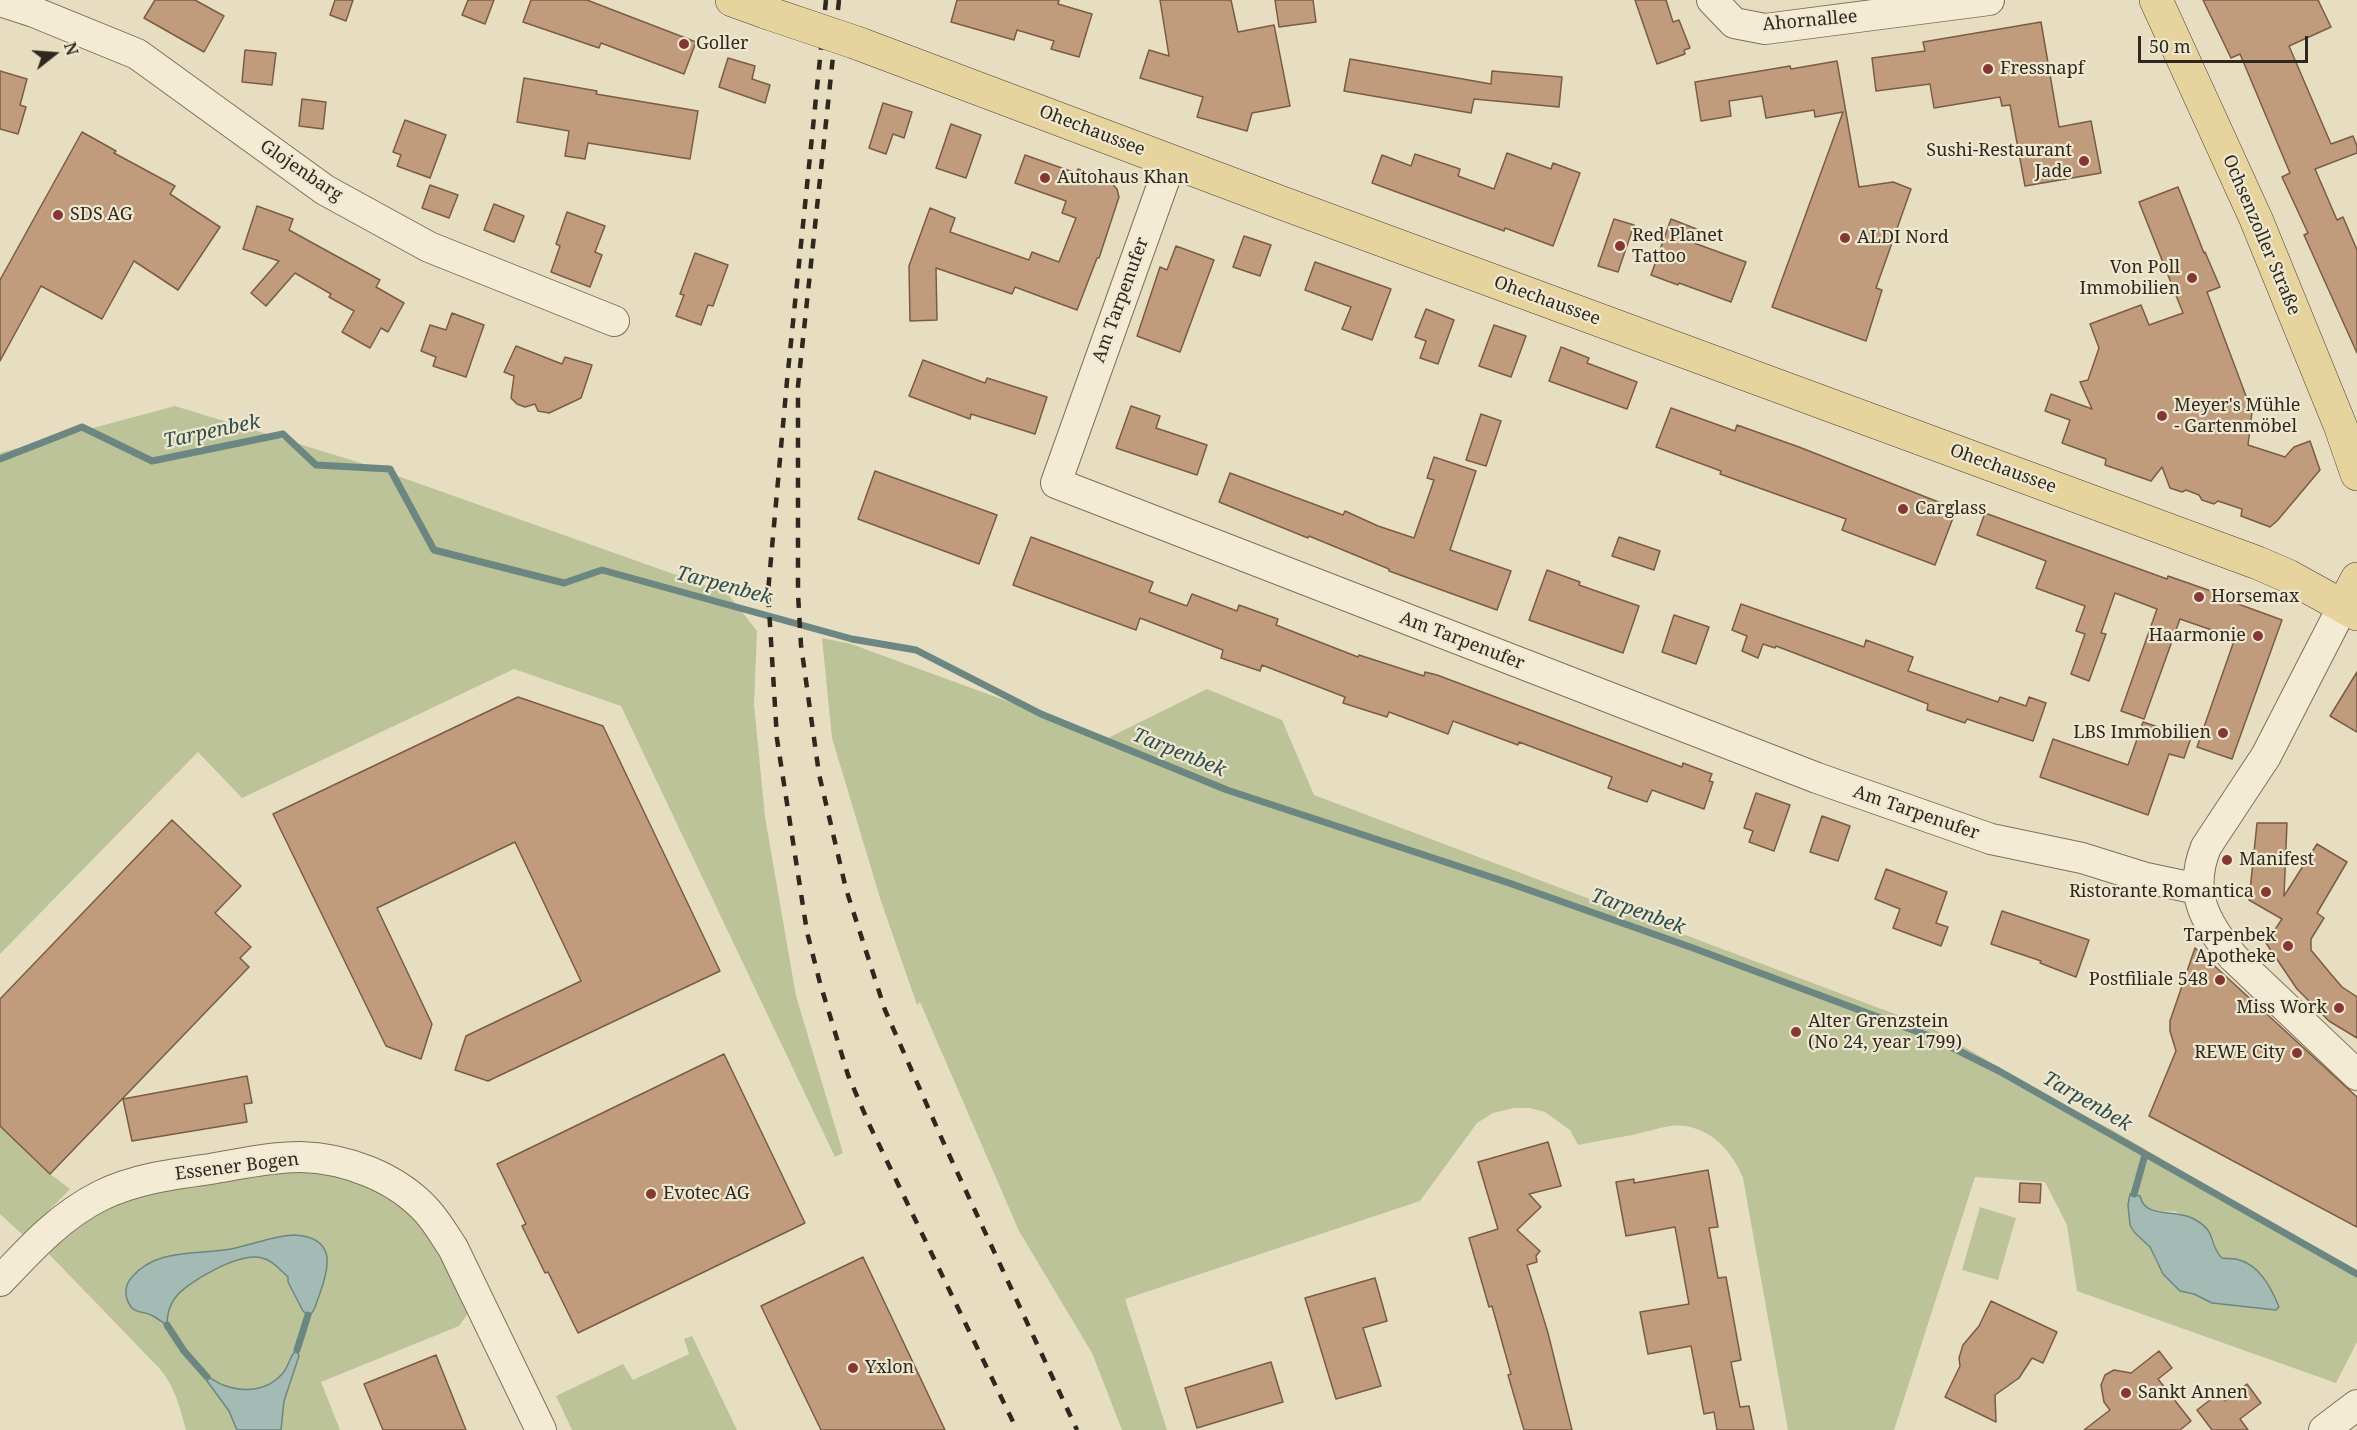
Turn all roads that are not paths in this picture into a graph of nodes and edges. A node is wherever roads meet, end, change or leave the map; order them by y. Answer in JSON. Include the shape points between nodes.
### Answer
{"nodes":[{"id":1,"x":732,"y":0,"type":"edge"},
{"id":2,"x":1712,"y":0,"type":"edge"},
{"id":3,"x":1989,"y":0,"type":"edge"},
{"id":4,"x":2156,"y":0,"type":"edge"},
{"id":5,"x":0,"y":1,"type":"edge"},
{"id":6,"x":1171,"y":161,"type":"junction"},
{"id":7,"x":614,"y":321,"type":"dead end"},
{"id":8,"x":2357,"y":474,"type":"edge"},
{"id":9,"x":2352,"y":600,"type":"edge"},
{"id":10,"x":2198,"y":890,"type":"junction"},
{"id":11,"x":2357,"y":1075,"type":"edge"},
{"id":12,"x":0,"y":1281,"type":"edge"},
{"id":13,"x":2357,"y":1405,"type":"edge"},
{"id":14,"x":541,"y":1430,"type":"edge"},
{"id":15,"x":2324,"y":1430,"type":"edge"}],
"edges":[{"from":1,"to":6,"type":"main road","name":"Ohechaussee","bridge":true},
{"from":2,"to":3,"type":"street","name":"Ahornallee","via":[[1734,22],[1766,29]]},
{"from":4,"to":8,"type":"main road","name":"Ochsenzoller Straße","via":[[2256,219]]},
{"from":5,"to":7,"type":"street","name":"Glojenbarg","via":[[137,54],[325,190],[429,247]]},
{"from":6,"to":9,"type":"main road","name":"Ohechaussee"},
{"from":6,"to":10,"type":"street","name":"Am Tarpenufer","via":[[1056,483],[1827,782],[1991,839],[2082,858]]},
{"from":9,"to":10,"type":"street","via":[[2266,756],[2206,847]]},
{"from":10,"to":11,"type":"street","via":[[2204,914],[2233,957]]},
{"from":12,"to":14,"type":"street","name":"Essener Bogen","via":[[66,1218],[100,1196],[133,1184],[167,1175],[284,1158],[318,1158],[356,1167],[399,1187],[439,1226]]},
{"from":13,"to":15,"type":"street"}]}
